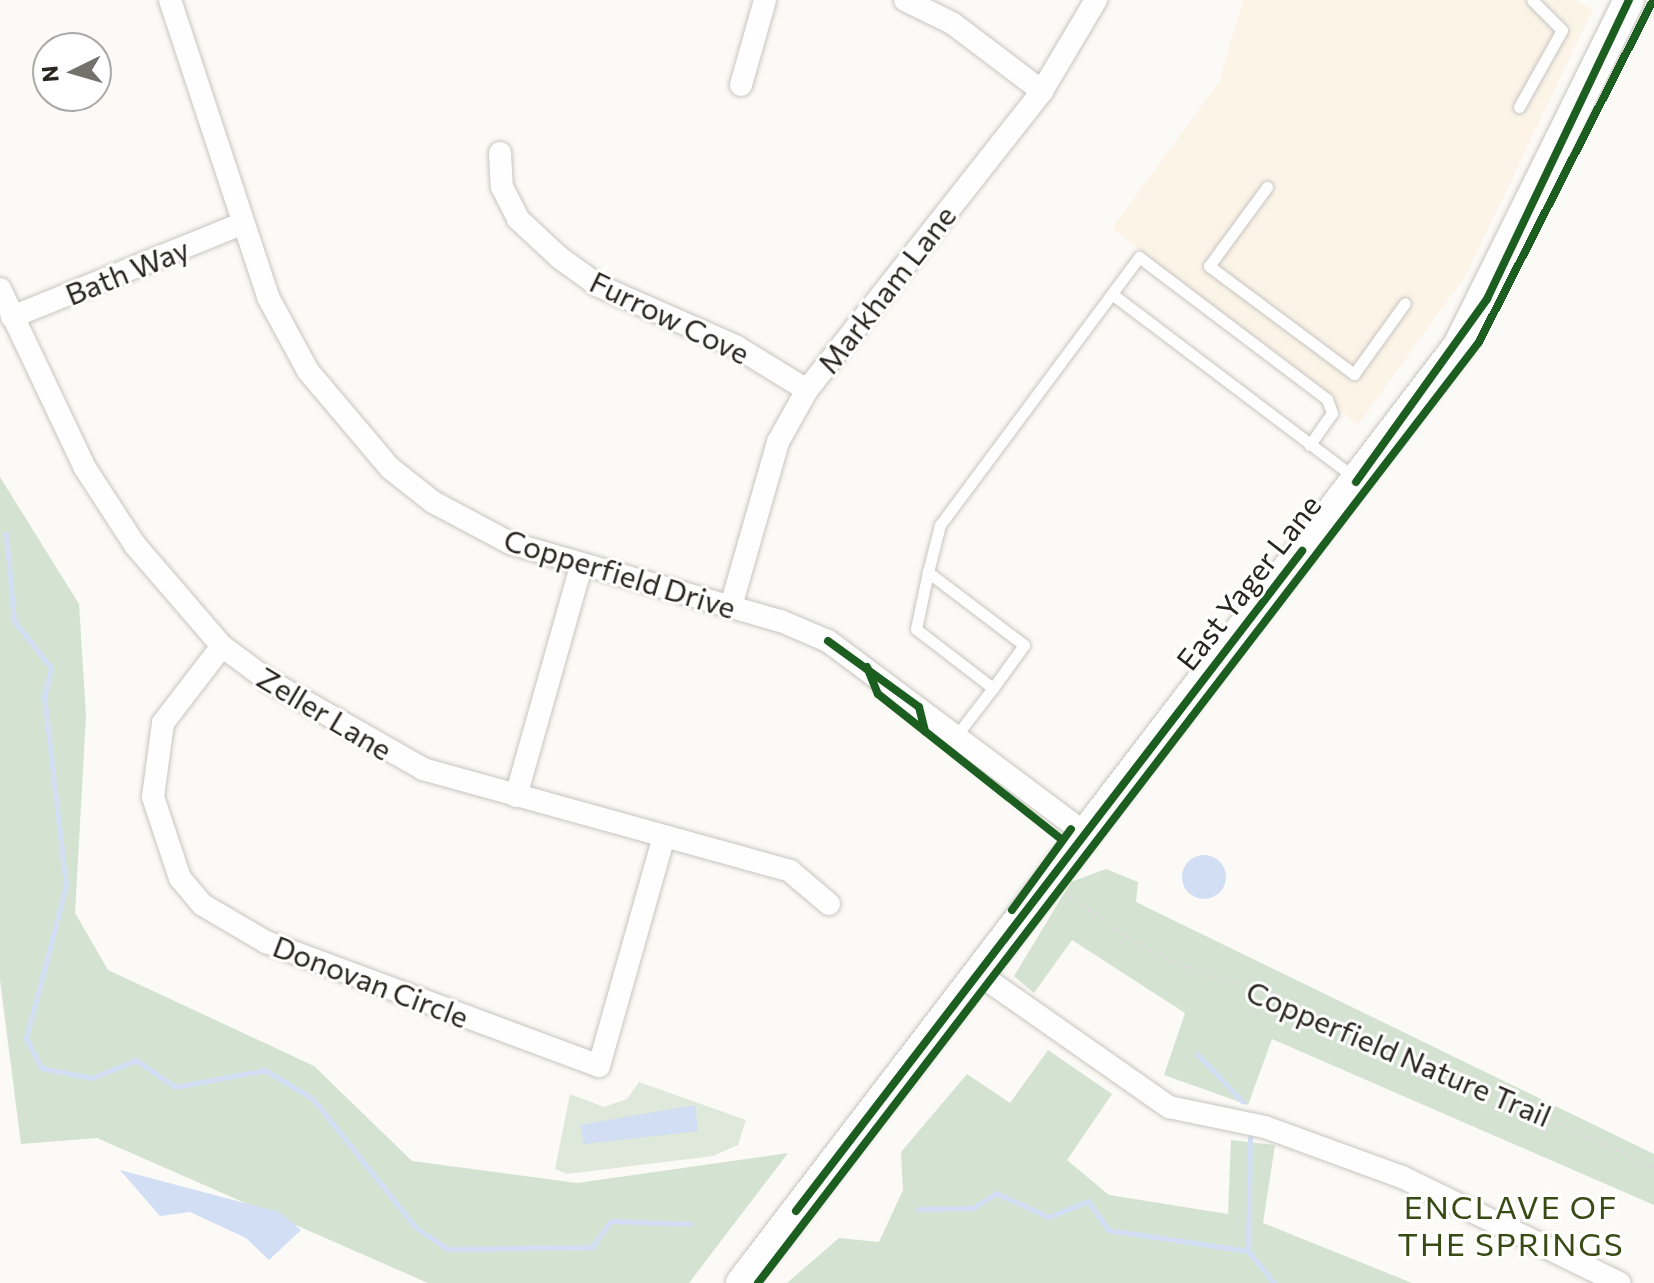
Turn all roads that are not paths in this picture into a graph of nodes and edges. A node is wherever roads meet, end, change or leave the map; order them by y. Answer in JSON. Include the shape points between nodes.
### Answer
{"nodes":[{"id":1,"x":170,"y":0,"type":"edge"},
{"id":2,"x":765,"y":0,"type":"edge"},
{"id":3,"x":905,"y":0,"type":"edge"},
{"id":4,"x":1096,"y":0,"type":"edge"},
{"id":5,"x":1532,"y":0,"type":"edge"},
{"id":6,"x":1629,"y":0,"type":"edge"},
{"id":7,"x":741,"y":85,"type":"dead end"},
{"id":8,"x":1042,"y":91,"type":"junction"},
{"id":9,"x":1519,"y":107,"type":"dead end"},
{"id":10,"x":500,"y":153,"type":"dead end"},
{"id":11,"x":1267,"y":187,"type":"dead end"},
{"id":12,"x":241,"y":224,"type":"junction"},
{"id":13,"x":0,"y":289,"type":"edge"},
{"id":14,"x":1112,"y":294,"type":"junction"},
{"id":15,"x":1405,"y":303,"type":"dead end"},
{"id":16,"x":12,"y":317,"type":"junction"},
{"id":17,"x":807,"y":390,"type":"junction"},
{"id":18,"x":1310,"y":445,"type":"junction"},
{"id":19,"x":1358,"y":479,"type":"junction"},
{"id":20,"x":581,"y":567,"type":"junction"},
{"id":21,"x":928,"y":572,"type":"junction"},
{"id":22,"x":731,"y":606,"type":"junction"},
{"id":23,"x":222,"y":646,"type":"junction"},
{"id":24,"x":993,"y":688,"type":"junction"},
{"id":25,"x":956,"y":736,"type":"junction"},
{"id":26,"x":516,"y":796,"type":"junction"},
{"id":27,"x":1085,"y":833,"type":"junction"},
{"id":28,"x":663,"y":840,"type":"junction"},
{"id":29,"x":829,"y":904,"type":"dead end"},
{"id":30,"x":979,"y":974,"type":"junction"},
{"id":31,"x":741,"y":1283,"type":"edge"},
{"id":32,"x":1619,"y":1283,"type":"edge"}],
"edges":[{"from":1,"to":12,"type":"street","name":"Copperfield Drive"},
{"from":2,"to":7,"type":"street"},
{"from":3,"to":8,"type":"street","via":[[952,23]]},
{"from":4,"to":8,"type":"street","name":"Markham Lane"},
{"from":5,"to":9,"type":"lane","via":[[1562,30]]},
{"from":6,"to":19,"type":"street","name":"East Yager Lane","via":[[1487,299]]},
{"from":8,"to":17,"type":"street","name":"Markham Lane"},
{"from":10,"to":17,"type":"street","name":"Furrow Cove","via":[[502,187],[518,219],[560,258],[599,286],[737,347]]},
{"from":11,"to":15,"type":"lane","via":[[1209,266],[1354,374]]},
{"from":12,"to":16,"type":"street","name":"Bath Way"},
{"from":12,"to":20,"type":"street","name":"Copperfield Drive","via":[[268,297],[308,371],[390,468],[475,526]]},
{"from":13,"to":16,"type":"street","name":"Zeller Lane"},
{"from":14,"to":18,"type":"lane"},
{"from":14,"to":18,"type":"lane","via":[[1139,257],[1327,399],[1332,413]]},
{"from":14,"to":21,"type":"lane","via":[[940,525]]},
{"from":16,"to":23,"type":"street","name":"Zeller Lane","via":[[112,511]]},
{"from":17,"to":22,"type":"street","name":"Markham Lane","via":[[778,442]]},
{"from":18,"to":19,"type":"lane"},
{"from":19,"to":27,"type":"street","name":"East Yager Lane"},
{"from":20,"to":22,"type":"street","name":"Copperfield Drive"},
{"from":20,"to":26,"type":"street"},
{"from":21,"to":24,"type":"lane","via":[[916,629]]},
{"from":21,"to":24,"type":"lane","via":[[1024,645]]},
{"from":22,"to":25,"type":"street","name":"Copperfield Drive","via":[[828,641]]},
{"from":23,"to":26,"type":"street","name":"Zeller Lane","via":[[373,747]]},
{"from":23,"to":28,"type":"street","name":"Donovan Circle","via":[[163,723],[153,797],[180,878],[203,905],[266,942],[599,1066]]},
{"from":24,"to":25,"type":"lane"},
{"from":25,"to":27,"type":"street","name":"Copperfield Drive"},
{"from":26,"to":28,"type":"street","name":"Zeller Lane"},
{"from":27,"to":30,"type":"street","name":"East Yager Lane"},
{"from":28,"to":29,"type":"street","name":"Zeller Lane","via":[[790,871]]},
{"from":30,"to":31,"type":"street","name":"East Yager Lane"},
{"from":30,"to":32,"type":"street","via":[[1169,1107],[1265,1127],[1389,1172]]}]}
